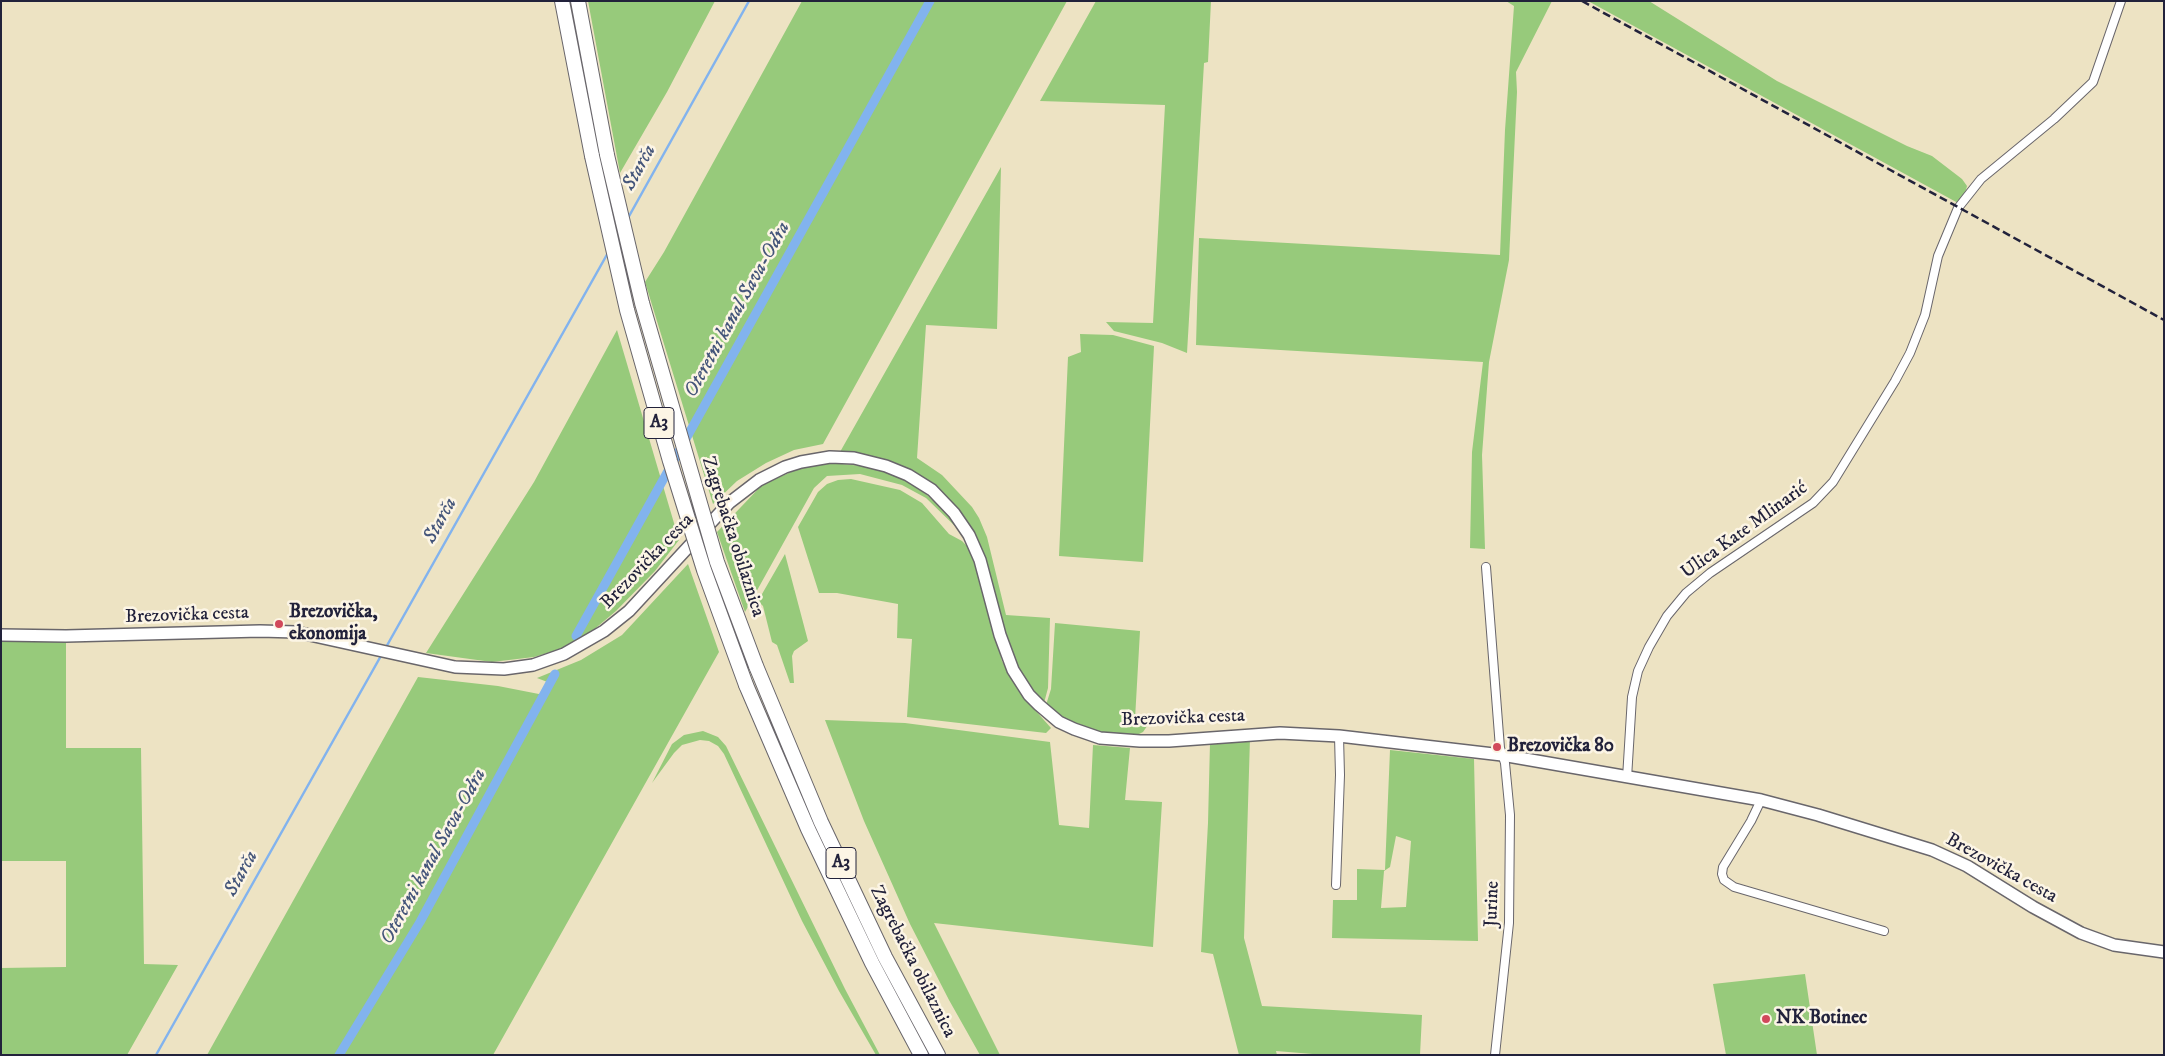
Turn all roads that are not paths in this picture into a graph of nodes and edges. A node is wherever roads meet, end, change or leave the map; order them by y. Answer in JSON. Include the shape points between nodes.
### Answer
{"nodes":[{"id":1,"x":562,"y":1,"type":"edge"},
{"id":2,"x":578,"y":1,"type":"edge"},
{"id":3,"x":2121,"y":1,"type":"edge"},
{"id":4,"x":1486,"y":566,"type":"dead end"},
{"id":5,"x":1,"y":636,"type":"edge"},
{"id":6,"x":1339,"y":736,"type":"junction"},
{"id":7,"x":1502,"y":755,"type":"junction"},
{"id":8,"x":1627,"y":778,"type":"junction"},
{"id":9,"x":1761,"y":800,"type":"junction"},
{"id":10,"x":1336,"y":885,"type":"dead end"},
{"id":11,"x":1884,"y":931,"type":"dead end"},
{"id":12,"x":2164,"y":952,"type":"edge"},
{"id":13,"x":921,"y":1055,"type":"edge"},
{"id":14,"x":938,"y":1055,"type":"edge"},
{"id":15,"x":1495,"y":1055,"type":"edge"}],
"edges":[{"from":1,"to":13,"type":"highway","name":"Zagrebačka obilaznica","number":"A3","bridge":true,"via":[[592,156],[627,310],[704,570],[746,685],[820,854]]},
{"from":2,"to":14,"type":"highway","name":"Zagrebačka obilaznica","number":"A3","bridge":true,"via":[[607,155],[642,302],[717,562],[821,822],[885,957]]},
{"from":3,"to":8,"type":"street","name":"Ulica Kate Mlinarić","via":[[2092,82],[2054,119],[1981,179],[1958,208],[1938,256],[1926,315],[1910,354],[1833,482],[1814,503],[1710,573],[1686,593],[1667,616],[1638,671],[1632,697]]},
{"from":4,"to":7,"type":"street"},
{"from":5,"to":6,"type":"main road","name":"Brezovička cesta","via":[[260,631],[306,634],[455,666],[492,669],[533,665],[564,654],[604,631],[629,611],[729,503],[759,480],[801,462],[854,458],[908,475],[932,490],[954,513],[980,560],[1013,670],[1029,695],[1059,722],[1093,736],[1122,741],[1280,733]]},
{"from":6,"to":7,"type":"main road","name":"Brezovička cesta"},
{"from":6,"to":10,"type":"street"},
{"from":7,"to":8,"type":"main road","name":"Brezovička cesta"},
{"from":7,"to":15,"type":"street","name":"Jurine","via":[[1510,815],[1510,888],[1507,951]]},
{"from":8,"to":9,"type":"main road","name":"Brezovička cesta"},
{"from":9,"to":11,"type":"street","via":[[1723,867],[1724,880],[1734,887]]},
{"from":9,"to":12,"type":"main road","name":"Brezovička cesta","via":[[1932,850],[1967,866],[2080,933],[2114,945]]}]}
